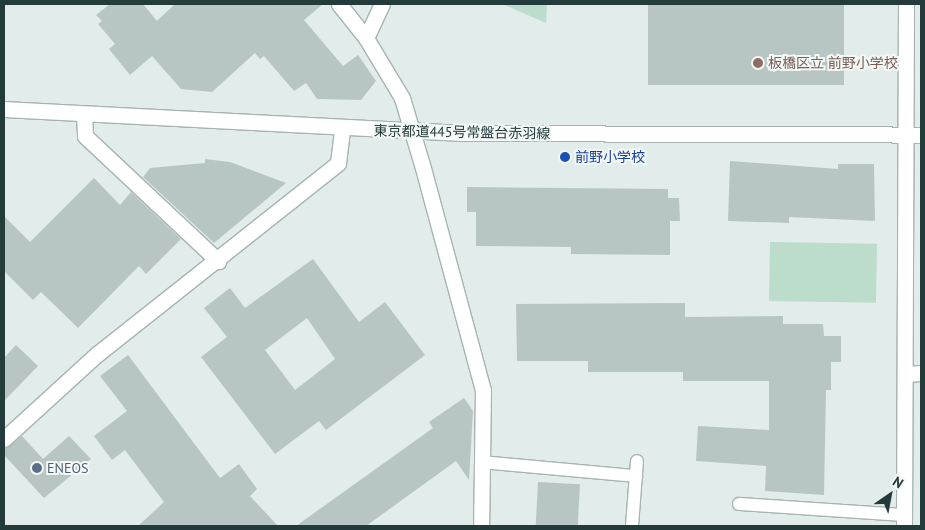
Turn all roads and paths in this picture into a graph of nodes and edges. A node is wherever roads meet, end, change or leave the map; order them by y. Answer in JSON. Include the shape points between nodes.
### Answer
{"nodes":[{"id":1,"x":339,"y":4,"type":"edge"},
{"id":2,"x":382,"y":4,"type":"edge"},
{"id":3,"x":906,"y":4,"type":"edge"},
{"id":4,"x":366,"y":38,"type":"junction"},
{"id":5,"x":4,"y":109,"type":"edge"},
{"id":6,"x":84,"y":115,"type":"junction"},
{"id":7,"x":342,"y":129,"type":"junction"},
{"id":8,"x":412,"y":131,"type":"junction"},
{"id":9,"x":921,"y":136,"type":"edge"},
{"id":10,"x":905,"y":137,"type":"junction"},
{"id":11,"x":218,"y":261,"type":"junction"},
{"id":12,"x":914,"y":374,"type":"edge"},
{"id":13,"x":4,"y":439,"type":"edge"},
{"id":14,"x":637,"y":461,"type":"dead end"},
{"id":15,"x":481,"y":462,"type":"junction"},
{"id":16,"x":636,"y":476,"type":"junction"},
{"id":17,"x":739,"y":504,"type":"dead end"},
{"id":18,"x":904,"y":521,"type":"edge"},
{"id":19,"x":481,"y":526,"type":"edge"},
{"id":20,"x":632,"y":526,"type":"edge"}],
"edges":[{"from":1,"to":4,"type":"street"},
{"from":2,"to":4,"type":"street"},
{"from":3,"to":10,"type":"street"},
{"from":4,"to":8,"type":"street","via":[[402,98]]},
{"from":5,"to":6,"type":"street","name":"東京都道445号常盤台赤羽線"},
{"from":6,"to":7,"type":"street","name":"東京都道445号常盤台赤羽線"},
{"from":6,"to":11,"type":"street","via":[[84,136]]},
{"from":7,"to":8,"type":"street","name":"東京都道445号常盤台赤羽線"},
{"from":7,"to":11,"type":"street","via":[[338,163]]},
{"from":8,"to":10,"type":"street","name":"東京都道445号常盤台赤羽線"},
{"from":8,"to":15,"type":"street","via":[[483,390]]},
{"from":9,"to":10,"type":"street","name":"東京都道445号常盤台赤羽線"},
{"from":10,"to":12,"type":"street"},
{"from":11,"to":13,"type":"street","via":[[96,355]]},
{"from":12,"to":18,"type":"street"},
{"from":14,"to":16,"type":"lane"},
{"from":15,"to":16,"type":"lane"},
{"from":15,"to":19,"type":"street"},
{"from":16,"to":20,"type":"lane"},
{"from":17,"to":18,"type":"lane"}]}
